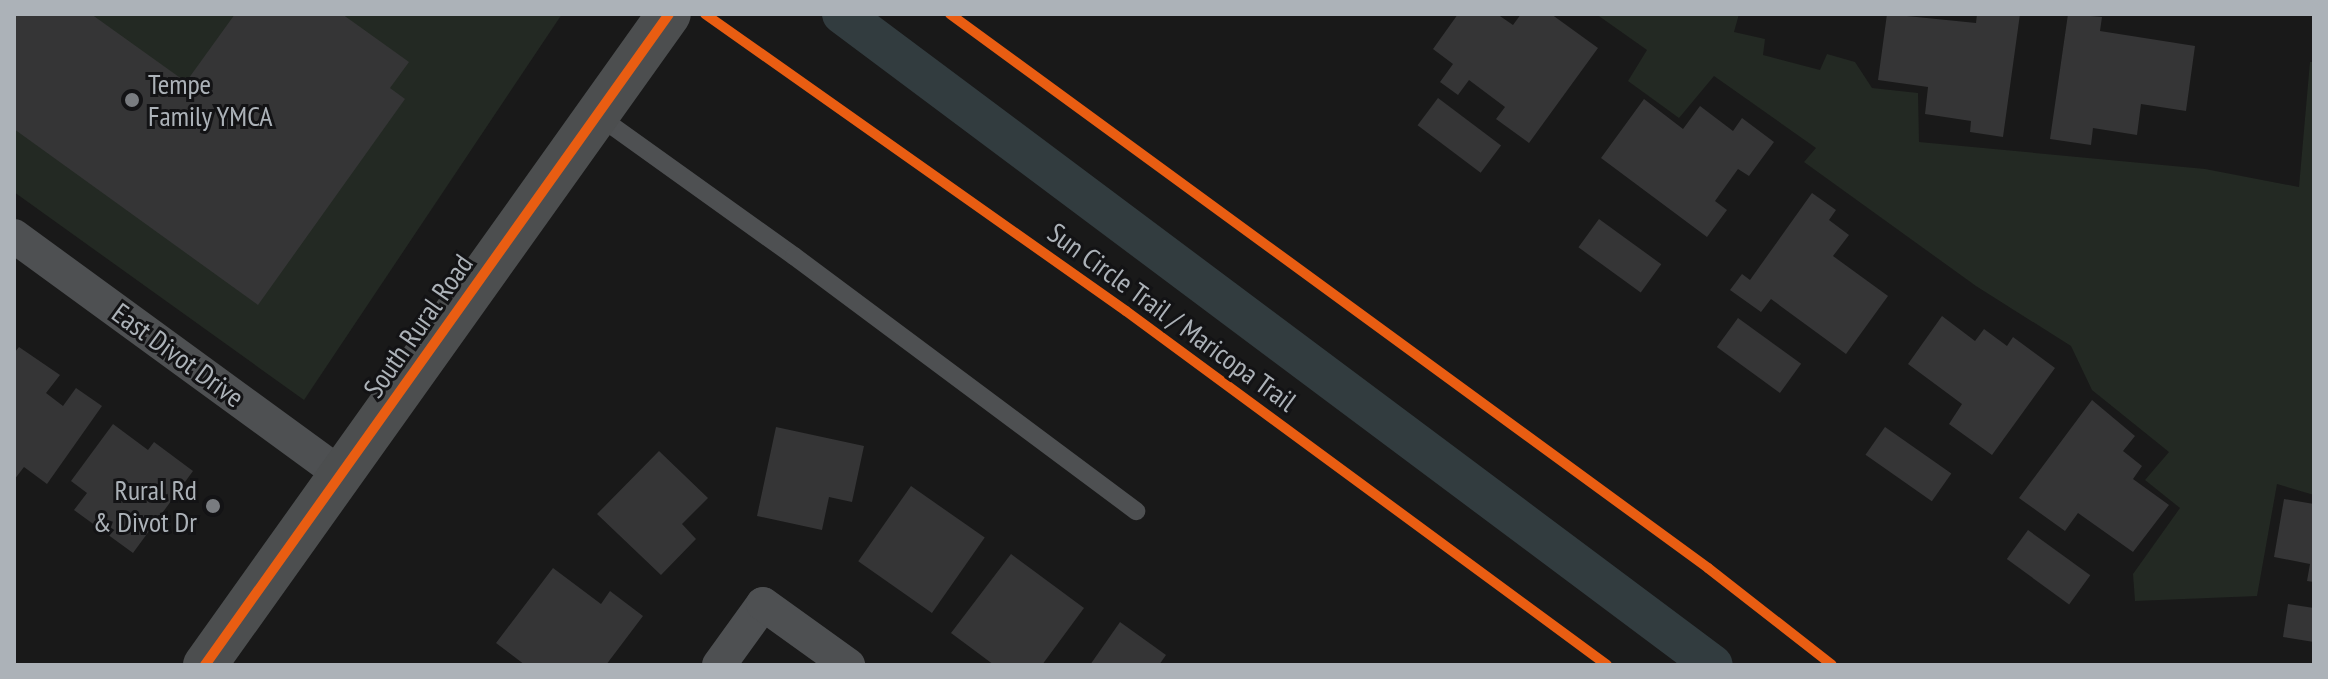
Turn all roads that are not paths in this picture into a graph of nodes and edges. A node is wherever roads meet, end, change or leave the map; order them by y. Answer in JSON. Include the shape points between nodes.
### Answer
{"nodes":[{"id":1,"x":669,"y":14,"type":"edge"},
{"id":2,"x":597,"y":115,"type":"junction"},
{"id":3,"x":14,"y":236,"type":"edge"},
{"id":4,"x":342,"y":475,"type":"junction"},
{"id":5,"x":1136,"y":511,"type":"dead end"},
{"id":6,"x":205,"y":665,"type":"edge"},
{"id":7,"x":719,"y":665,"type":"edge"},
{"id":8,"x":848,"y":665,"type":"edge"}],
"edges":[{"from":1,"to":2,"type":"main road","name":"South Rural Road"},
{"from":2,"to":4,"type":"main road","name":"South Rural Road"},
{"from":2,"to":5,"type":"lane"},
{"from":3,"to":4,"type":"street","name":"East Divot Drive"},
{"from":4,"to":6,"type":"main road","name":"South Rural Road"},
{"from":7,"to":8,"type":"street","via":[[763,604]]}]}
